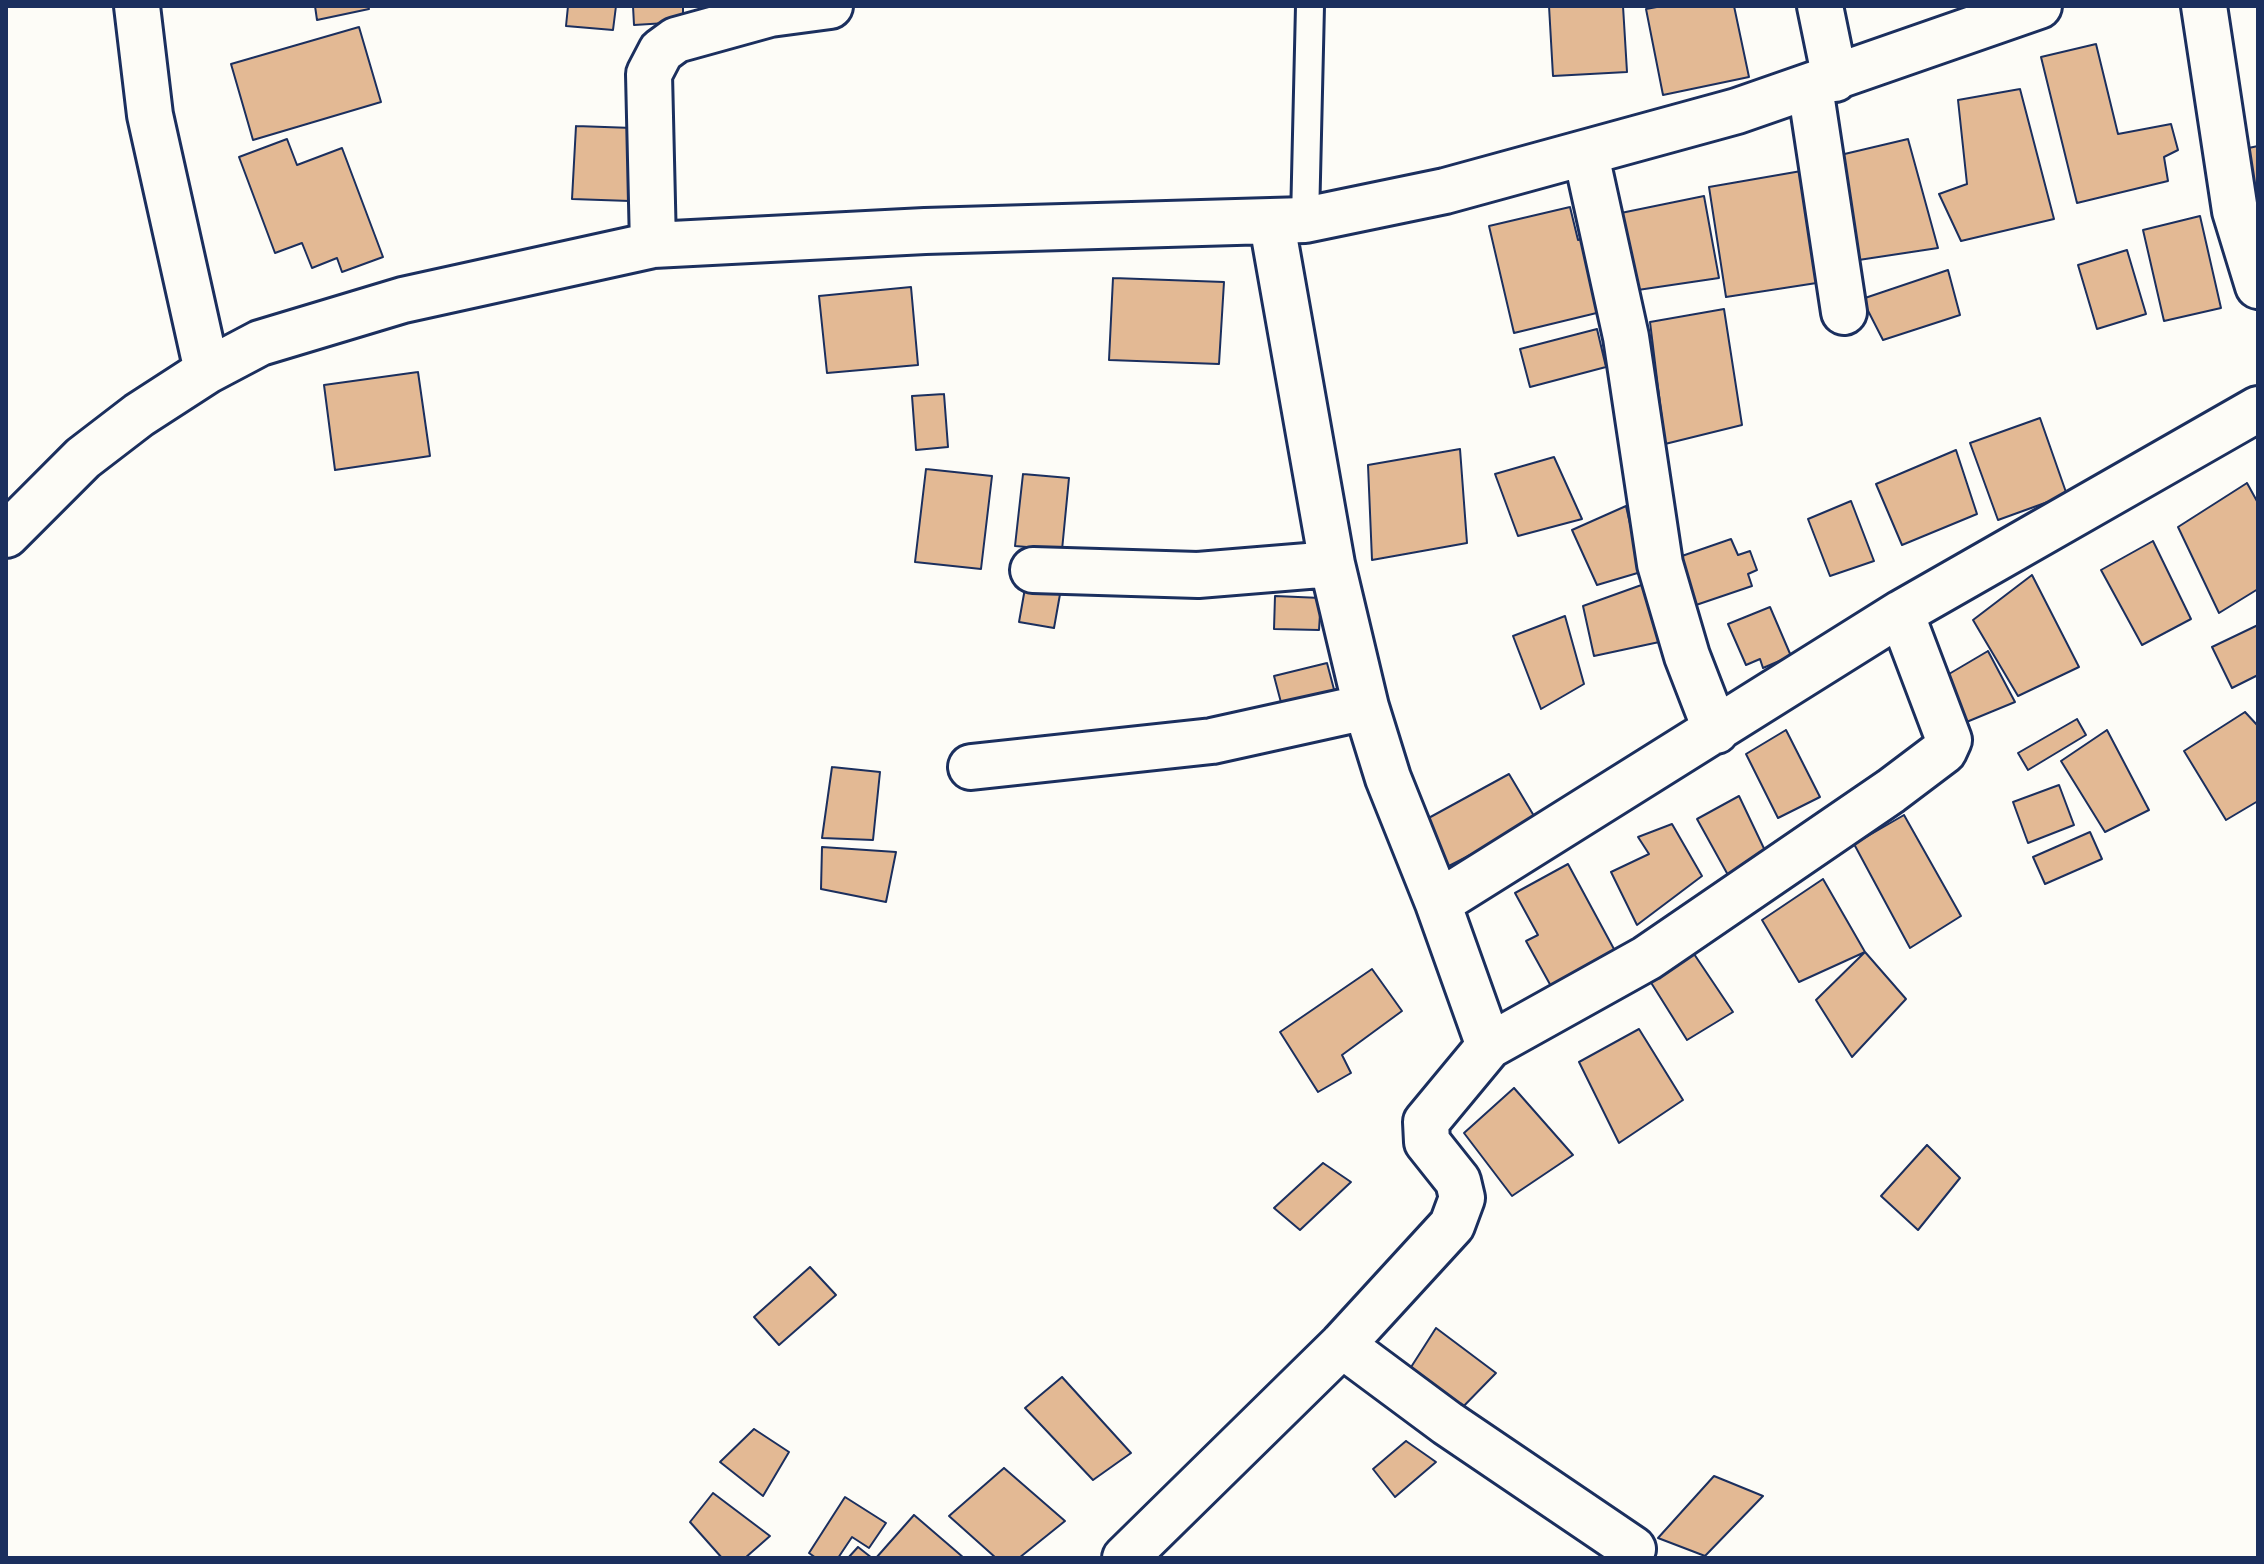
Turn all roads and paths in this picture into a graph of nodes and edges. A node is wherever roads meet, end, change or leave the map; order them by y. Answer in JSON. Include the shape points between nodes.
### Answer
{"nodes":[{"id":1,"x":137,"y":6,"type":"edge"},
{"id":2,"x":830,"y":6,"type":"edge"},
{"id":3,"x":1310,"y":6,"type":"edge"},
{"id":4,"x":1820,"y":6,"type":"edge"},
{"id":5,"x":2039,"y":6,"type":"edge"},
{"id":6,"x":2204,"y":6,"type":"edge"},
{"id":7,"x":771,"y":10,"type":"edge"},
{"id":8,"x":1822,"y":83,"type":"junction"},
{"id":9,"x":1586,"y":155,"type":"junction"},
{"id":10,"x":1288,"y":222,"type":"junction"},
{"id":11,"x":653,"y":245,"type":"junction"},
{"id":12,"x":2258,"y":286,"type":"edge"},
{"id":13,"x":1844,"y":312,"type":"dead end"},
{"id":14,"x":207,"y":371,"type":"junction"},
{"id":15,"x":2258,"y":409,"type":"edge"},
{"id":16,"x":11,"y":521,"type":"edge"},
{"id":17,"x":1332,"y":564,"type":"junction"},
{"id":18,"x":1033,"y":570,"type":"dead end"},
{"id":19,"x":1901,"y":613,"type":"junction"},
{"id":20,"x":1366,"y":707,"type":"junction"},
{"id":21,"x":1716,"y":731,"type":"junction"},
{"id":22,"x":971,"y":767,"type":"dead end"},
{"id":23,"x":1438,"y":903,"type":"junction"},
{"id":24,"x":1489,"y":1046,"type":"junction"},
{"id":25,"x":1342,"y":1345,"type":"junction"},
{"id":26,"x":1633,"y":1549,"type":"dead end"},
{"id":27,"x":1144,"y":1553,"type":"edge"}],
"edges":[{"from":1,"to":14,"type":"street","via":[[150,115]]},
{"from":2,"to":7,"type":"street"},
{"from":3,"to":10,"type":"lane"},
{"from":4,"to":8,"type":"street"},
{"from":5,"to":8,"type":"street"},
{"from":6,"to":12,"type":"street","via":[[2235,211]]},
{"from":7,"to":11,"type":"street","via":[[676,40],[661,51],[649,74]]},
{"from":8,"to":9,"type":"street"},
{"from":8,"to":13,"type":"street"},
{"from":9,"to":10,"type":"street","via":[[1445,191]]},
{"from":9,"to":21,"type":"street","via":[[1626,337],[1660,564]]},
{"from":10,"to":11,"type":"street","via":[[925,231]]},
{"from":10,"to":17,"type":"street"},
{"from":11,"to":14,"type":"street","via":[[403,300],[260,343]]},
{"from":14,"to":16,"type":"street","via":[[139,415]]},
{"from":15,"to":19,"type":"street"},
{"from":17,"to":18,"type":"street","via":[[1198,575]]},
{"from":17,"to":20,"type":"street"},
{"from":19,"to":21,"type":"street"},
{"from":19,"to":24,"type":"street","via":[[1949,740],[1944,751],[1647,958]]},
{"from":20,"to":22,"type":"street","via":[[1212,741]]},
{"from":20,"to":23,"type":"street"},
{"from":21,"to":23,"type":"street"},
{"from":23,"to":24,"type":"street"},
{"from":24,"to":25,"type":"street","via":[[1426,1122],[1427,1142],[1458,1181],[1462,1198],[1452,1225]]},
{"from":25,"to":26,"type":"street"},
{"from":25,"to":27,"type":"street"}]}
